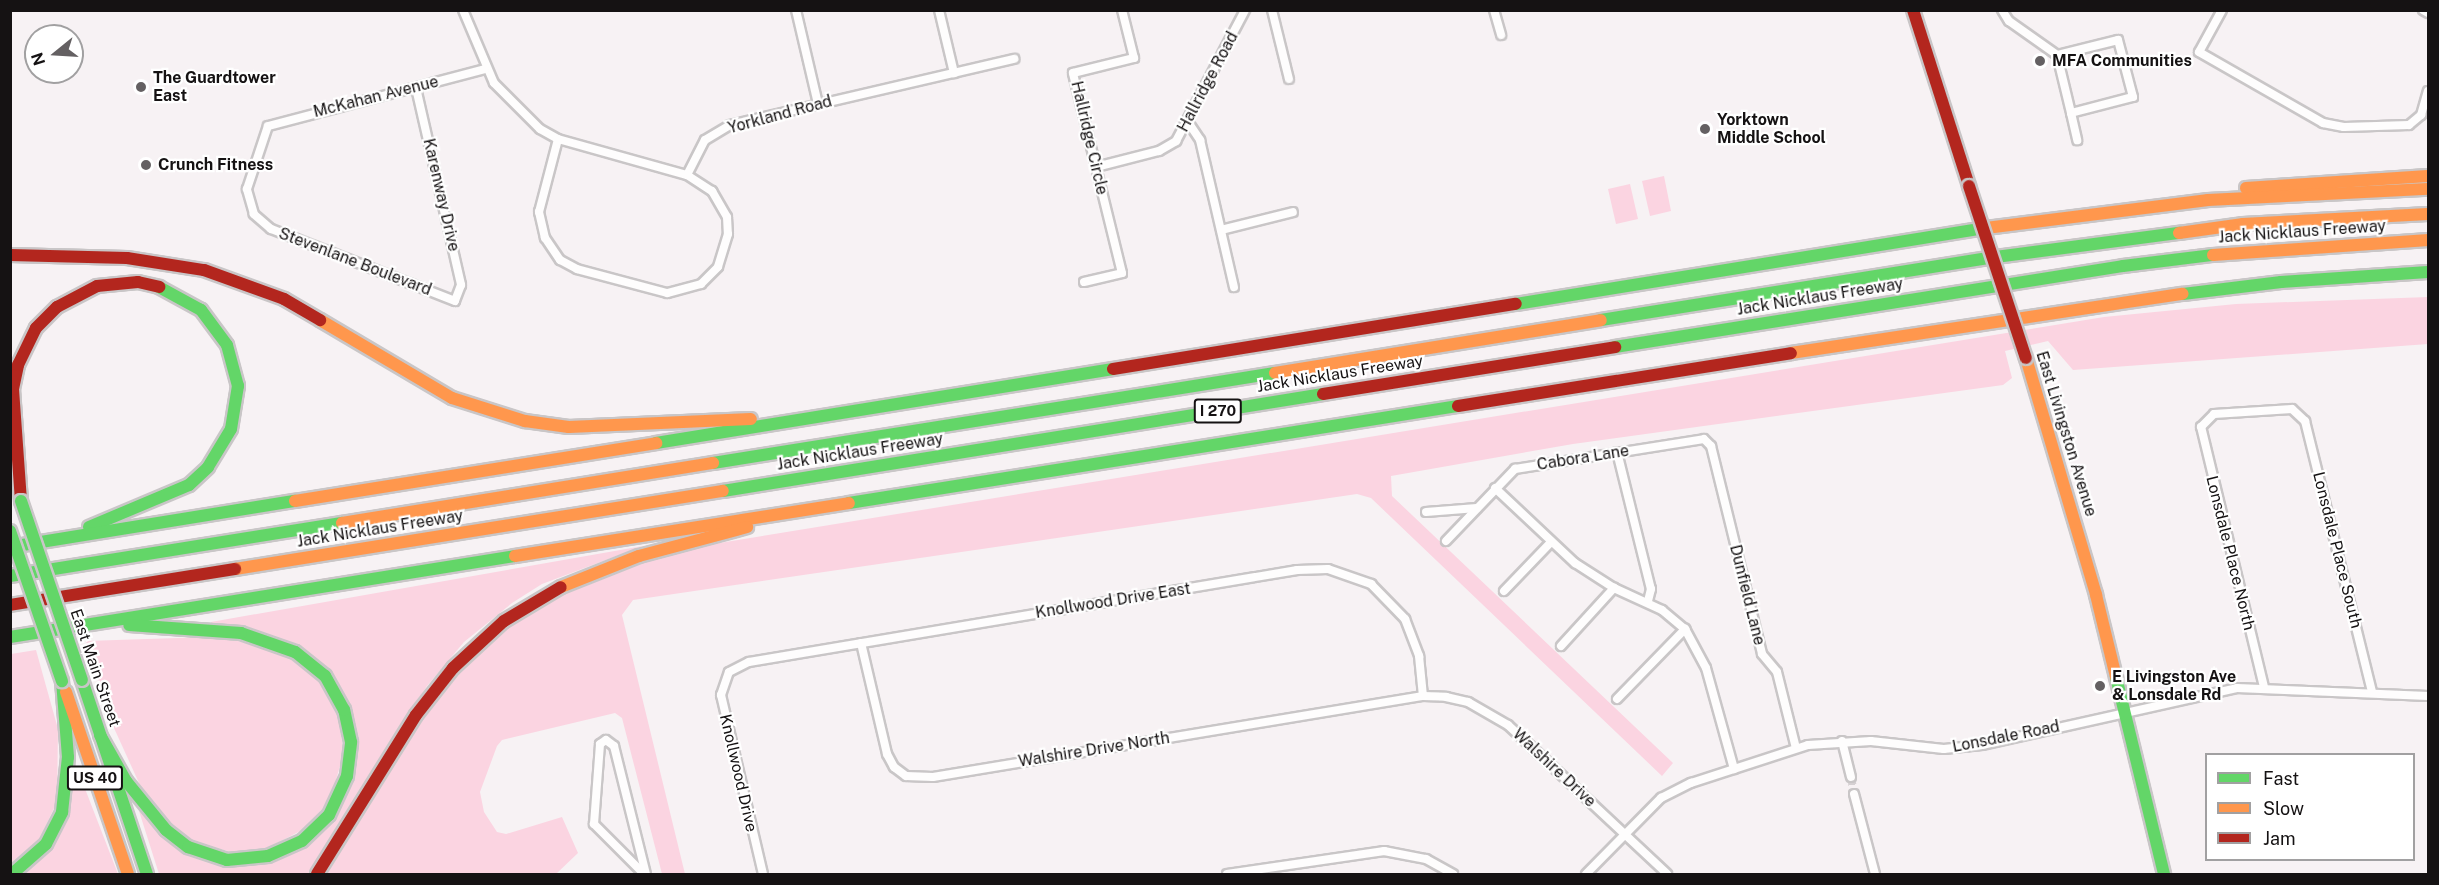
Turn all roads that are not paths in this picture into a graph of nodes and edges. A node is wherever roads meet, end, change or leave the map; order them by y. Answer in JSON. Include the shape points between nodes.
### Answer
{"nodes":[{"id":1,"x":463,"y":10,"type":"edge"},
{"id":2,"x":796,"y":10,"type":"edge"},
{"id":3,"x":939,"y":10,"type":"edge"},
{"id":4,"x":1122,"y":10,"type":"edge"},
{"id":5,"x":1245,"y":10,"type":"edge"},
{"id":6,"x":1272,"y":10,"type":"edge"},
{"id":7,"x":1494,"y":10,"type":"edge"},
{"id":8,"x":1912,"y":10,"type":"edge"},
{"id":9,"x":2002,"y":10,"type":"edge"},
{"id":10,"x":2222,"y":10,"type":"edge"},
{"id":11,"x":2423,"y":10,"type":"edge"},
{"id":12,"x":2428,"y":13,"type":"edge"},
{"id":13,"x":1501,"y":35,"type":"dead end"},
{"id":14,"x":2056,"y":56,"type":"junction"},
{"id":15,"x":1014,"y":59,"type":"dead end"},
{"id":16,"x":485,"y":69,"type":"junction"},
{"id":17,"x":954,"y":73,"type":"junction"},
{"id":18,"x":1289,"y":79,"type":"dead end"},
{"id":19,"x":416,"y":88,"type":"junction"},
{"id":20,"x":2428,"y":90,"type":"edge"},
{"id":21,"x":818,"y":104,"type":"junction"},
{"id":22,"x":2071,"y":112,"type":"junction"},
{"id":23,"x":1188,"y":122,"type":"junction"},
{"id":24,"x":558,"y":139,"type":"junction"},
{"id":25,"x":2077,"y":140,"type":"dead end"},
{"id":26,"x":1096,"y":167,"type":"junction"},
{"id":27,"x":687,"y":175,"type":"junction"},
{"id":28,"x":2428,"y":176,"type":"edge"},
{"id":29,"x":2428,"y":189,"type":"edge"},
{"id":30,"x":2208,"y":200,"type":"junction"},
{"id":31,"x":1293,"y":212,"type":"dead end"},
{"id":32,"x":2428,"y":214,"type":"edge"},
{"id":33,"x":257,"y":220,"type":"joint"},
{"id":34,"x":1221,"y":230,"type":"junction"},
{"id":35,"x":2428,"y":240,"type":"edge"},
{"id":36,"x":10,"y":255,"type":"edge"},
{"id":37,"x":2428,"y":272,"type":"edge"},
{"id":38,"x":2370,"y":277,"type":"junction"},
{"id":39,"x":2428,"y":280,"type":"edge"},
{"id":40,"x":1084,"y":282,"type":"dead end"},
{"id":41,"x":1234,"y":287,"type":"dead end"},
{"id":42,"x":455,"y":301,"type":"joint"},
{"id":43,"x":2296,"y":411,"type":"joint"},
{"id":44,"x":787,"y":422,"type":"junction"},
{"id":45,"x":1704,"y":439,"type":"joint"},
{"id":46,"x":1617,"y":452,"type":"junction"},
{"id":47,"x":10,"y":472,"type":"edge"},
{"id":48,"x":1495,"y":488,"type":"junction"},
{"id":49,"x":21,"y":501,"type":"junction"},
{"id":50,"x":810,"y":508,"type":"junction"},
{"id":51,"x":1477,"y":508,"type":"junction"},
{"id":52,"x":1426,"y":513,"type":"dead end"},
{"id":53,"x":10,"y":531,"type":"edge"},
{"id":54,"x":56,"y":539,"type":"junction"},
{"id":55,"x":1446,"y":541,"type":"dead end"},
{"id":56,"x":1551,"y":542,"type":"junction"},
{"id":57,"x":10,"y":547,"type":"edge"},
{"id":58,"x":10,"y":576,"type":"edge"},
{"id":59,"x":1614,"y":588,"type":"junction"},
{"id":60,"x":1504,"y":591,"type":"dead end"},
{"id":61,"x":1648,"y":601,"type":"junction"},
{"id":62,"x":10,"y":605,"type":"edge"},
{"id":63,"x":90,"y":625,"type":"junction"},
{"id":64,"x":1685,"y":629,"type":"junction"},
{"id":65,"x":10,"y":639,"type":"edge"},
{"id":66,"x":861,"y":643,"type":"junction"},
{"id":67,"x":1561,"y":646,"type":"dead end"},
{"id":68,"x":729,"y":672,"type":"joint"},
{"id":69,"x":62,"y":681,"type":"junction"},
{"id":70,"x":2264,"y":687,"type":"junction"},
{"id":71,"x":2372,"y":692,"type":"junction"},
{"id":72,"x":1423,"y":696,"type":"junction"},
{"id":73,"x":2428,"y":696,"type":"edge"},
{"id":74,"x":1617,"y":699,"type":"dead end"},
{"id":75,"x":2124,"y":711,"type":"junction"},
{"id":76,"x":100,"y":735,"type":"junction"},
{"id":77,"x":1842,"y":741,"type":"junction"},
{"id":78,"x":1796,"y":748,"type":"junction"},
{"id":79,"x":1734,"y":769,"type":"junction"},
{"id":80,"x":1851,"y":777,"type":"tunnel mouth"},
{"id":81,"x":1854,"y":794,"type":"tunnel mouth"},
{"id":82,"x":1625,"y":834,"type":"junction"},
{"id":83,"x":12,"y":874,"type":"edge"},
{"id":84,"x":128,"y":874,"type":"edge"},
{"id":85,"x":147,"y":874,"type":"edge"},
{"id":86,"x":317,"y":874,"type":"edge"},
{"id":87,"x":645,"y":874,"type":"edge"},
{"id":88,"x":763,"y":874,"type":"edge"},
{"id":89,"x":1227,"y":874,"type":"edge"},
{"id":90,"x":1453,"y":874,"type":"edge"},
{"id":91,"x":1586,"y":874,"type":"edge"},
{"id":92,"x":1667,"y":874,"type":"edge"},
{"id":93,"x":1875,"y":874,"type":"edge"},
{"id":94,"x":2164,"y":874,"type":"edge"}],
"edges":[{"from":1,"to":16,"type":"street"},
{"from":2,"to":21,"type":"street"},
{"from":3,"to":17,"type":"street"},
{"from":4,"to":26,"type":"street","name":"Hallridge Circle","via":[[1134,58],[1073,73]]},
{"from":5,"to":23,"type":"street","name":"Hallridge Road"},
{"from":6,"to":18,"type":"street"},
{"from":7,"to":13,"type":"street"},
{"from":8,"to":75,"type":"main road","name":"East Livingston Avenue","bridge":true,"via":[[2026,358],[2096,595]]},
{"from":9,"to":14,"type":"street","via":[[2009,21]]},
{"from":10,"to":20,"type":"street","via":[[2199,52],[2333,126],[2409,125],[2421,115]]},
{"from":11,"to":12,"type":"street"},
{"from":14,"to":22,"type":"street"},
{"from":14,"to":22,"type":"street","via":[[2118,40],[2133,97]]},
{"from":15,"to":17,"type":"street","name":"Yorkland Road"},
{"from":16,"to":19,"type":"street","name":"McKahan Avenue"},
{"from":16,"to":24,"type":"street","via":[[524,118]]},
{"from":17,"to":21,"type":"street","name":"Yorkland Road"},
{"from":19,"to":33,"type":"street","name":"McKahan Avenue","via":[[268,126],[247,189]]},
{"from":19,"to":42,"type":"street","name":"Karenway Drive","via":[[461,285]]},
{"from":21,"to":27,"type":"street","name":"Yorkland Road","via":[[721,130],[701,145]]},
{"from":22,"to":25,"type":"street"},
{"from":23,"to":26,"type":"street","name":"Hallridge Road","via":[[1168,147]]},
{"from":23,"to":34,"type":"street","via":[[1200,140]]},
{"from":24,"to":27,"type":"street"},
{"from":24,"to":27,"type":"street","via":[[540,202],[541,230],[560,260],[607,278],[658,292],[676,292],[701,284],[718,267],[727,247],[727,217],[712,191]]},
{"from":26,"to":40,"type":"street","name":"Hallridge Circle","via":[[1122,273]]},
{"from":28,"to":30,"type":"main road","via":[[2246,188]]},
{"from":29,"to":30,"type":"main road"},
{"from":30,"to":44,"type":"main road","via":[[2050,218]]},
{"from":31,"to":34,"type":"street"},
{"from":32,"to":58,"type":"main road","name":"Jack Nicklaus Freeway","number":"I 270","via":[[2242,224],[1996,257]]},
{"from":33,"to":42,"type":"street","name":"Stevenlane Boulevard","via":[[271,229]]},
{"from":34,"to":41,"type":"street"},
{"from":35,"to":62,"type":"main road","name":"Jack Nicklaus Freeway","number":"I 270","via":[[2242,252],[2123,266]]},
{"from":36,"to":44,"type":"main road","via":[[127,258],[165,262],[224,276],[284,299],[452,398],[525,421],[569,427],[755,418]]},
{"from":37,"to":38,"type":"main road"},
{"from":38,"to":39,"type":"main road"},
{"from":38,"to":50,"type":"main road","via":[[2281,282],[2071,308]]},
{"from":43,"to":70,"type":"street","name":"Lonsdale Place North","via":[[2214,414],[2205,419],[2202,437]]},
{"from":43,"to":71,"type":"street","name":"Lonsdale Place South","via":[[2305,421]]},
{"from":44,"to":54,"type":"main road"},
{"from":45,"to":46,"type":"street","name":"Cabora Lane"},
{"from":45,"to":78,"type":"street","name":"Dunfield Lane","via":[[1711,446],[1762,654],[1777,672]]},
{"from":46,"to":48,"type":"street","name":"Cabora Lane","via":[[1515,469]]},
{"from":46,"to":61,"type":"street","via":[[1651,589]]},
{"from":47,"to":49,"type":"main road","name":"East Main Street","number":"US 40"},
{"from":48,"to":51,"type":"street","name":"Cabora Lane"},
{"from":48,"to":56,"type":"street"},
{"from":49,"to":54,"type":"main road","via":[[13,389],[25,349],[46,316],[82,292],[124,281],[166,289],[201,310],[227,345],[237,374],[236,409],[221,449],[200,476],[178,492]]},
{"from":49,"to":76,"type":"main road","name":"East Main Street","number":"US 40","bridge":true},
{"from":50,"to":63,"type":"main road"},
{"from":50,"to":86,"type":"main road","via":[[639,556],[567,584],[504,621],[453,668],[416,715]]},
{"from":51,"to":52,"type":"street"},
{"from":51,"to":55,"type":"street","name":"Cabora Lane"},
{"from":53,"to":69,"type":"main road","number":"US 40","bridge":true},
{"from":54,"to":57,"type":"main road"},
{"from":56,"to":59,"type":"street"},
{"from":56,"to":60,"type":"street"},
{"from":59,"to":61,"type":"street"},
{"from":59,"to":67,"type":"street"},
{"from":61,"to":64,"type":"street"},
{"from":63,"to":65,"type":"main road"},
{"from":63,"to":76,"type":"main road","via":[[241,633],[295,652],[325,676],[336,692],[348,726],[350,759],[336,804],[313,832],[268,856],[227,860],[188,847],[166,830],[126,782]]},
{"from":64,"to":74,"type":"street"},
{"from":64,"to":79,"type":"street","via":[[1706,668]]},
{"from":66,"to":68,"type":"street","name":"Knollwood Drive East","via":[[749,662]]},
{"from":66,"to":72,"type":"street","name":"Knollwood Drive East","via":[[1297,570],[1328,569],[1371,584],[1406,619],[1419,656]]},
{"from":66,"to":72,"type":"street","name":"Walshire Drive North","via":[[890,761],[900,772],[920,778]]},
{"from":68,"to":88,"type":"street","name":"Knollwood Drive","via":[[722,687],[722,703]]},
{"from":69,"to":83,"type":"main road","via":[[68,757],[62,812],[46,844]]},
{"from":69,"to":84,"type":"main road","number":"US 40"},
{"from":70,"to":71,"type":"street","name":"Lonsdale Road"},
{"from":70,"to":75,"type":"street","name":"Lonsdale Road","via":[[2210,692]]},
{"from":71,"to":73,"type":"street","name":"Lonsdale Road"},
{"from":72,"to":82,"type":"street","name":"Walshire Drive","via":[[1468,702],[1498,718]]},
{"from":75,"to":77,"type":"street","name":"Lonsdale Road","via":[[1963,747]]},
{"from":75,"to":94,"type":"main road","name":"East Livingston Avenue"},
{"from":76,"to":85,"type":"main road","name":"East Main Street","number":"US 40"},
{"from":77,"to":78,"type":"street","name":"Lonsdale Road"},
{"from":77,"to":80,"type":"street"},
{"from":78,"to":79,"type":"street","name":"Lonsdale Road"},
{"from":79,"to":82,"type":"street","name":"Lonsdale Road","via":[[1661,798]]},
{"from":81,"to":93,"type":"street"},
{"from":82,"to":91,"type":"street","name":"Lonsdale Road"},
{"from":82,"to":92,"type":"street","name":"Walshire Drive"},
{"from":87,"to":87,"type":"street","via":[[594,824],[601,742],[606,740],[614,746]]},
{"from":89,"to":90,"type":"street","via":[[1384,851],[1426,860]]}]}
